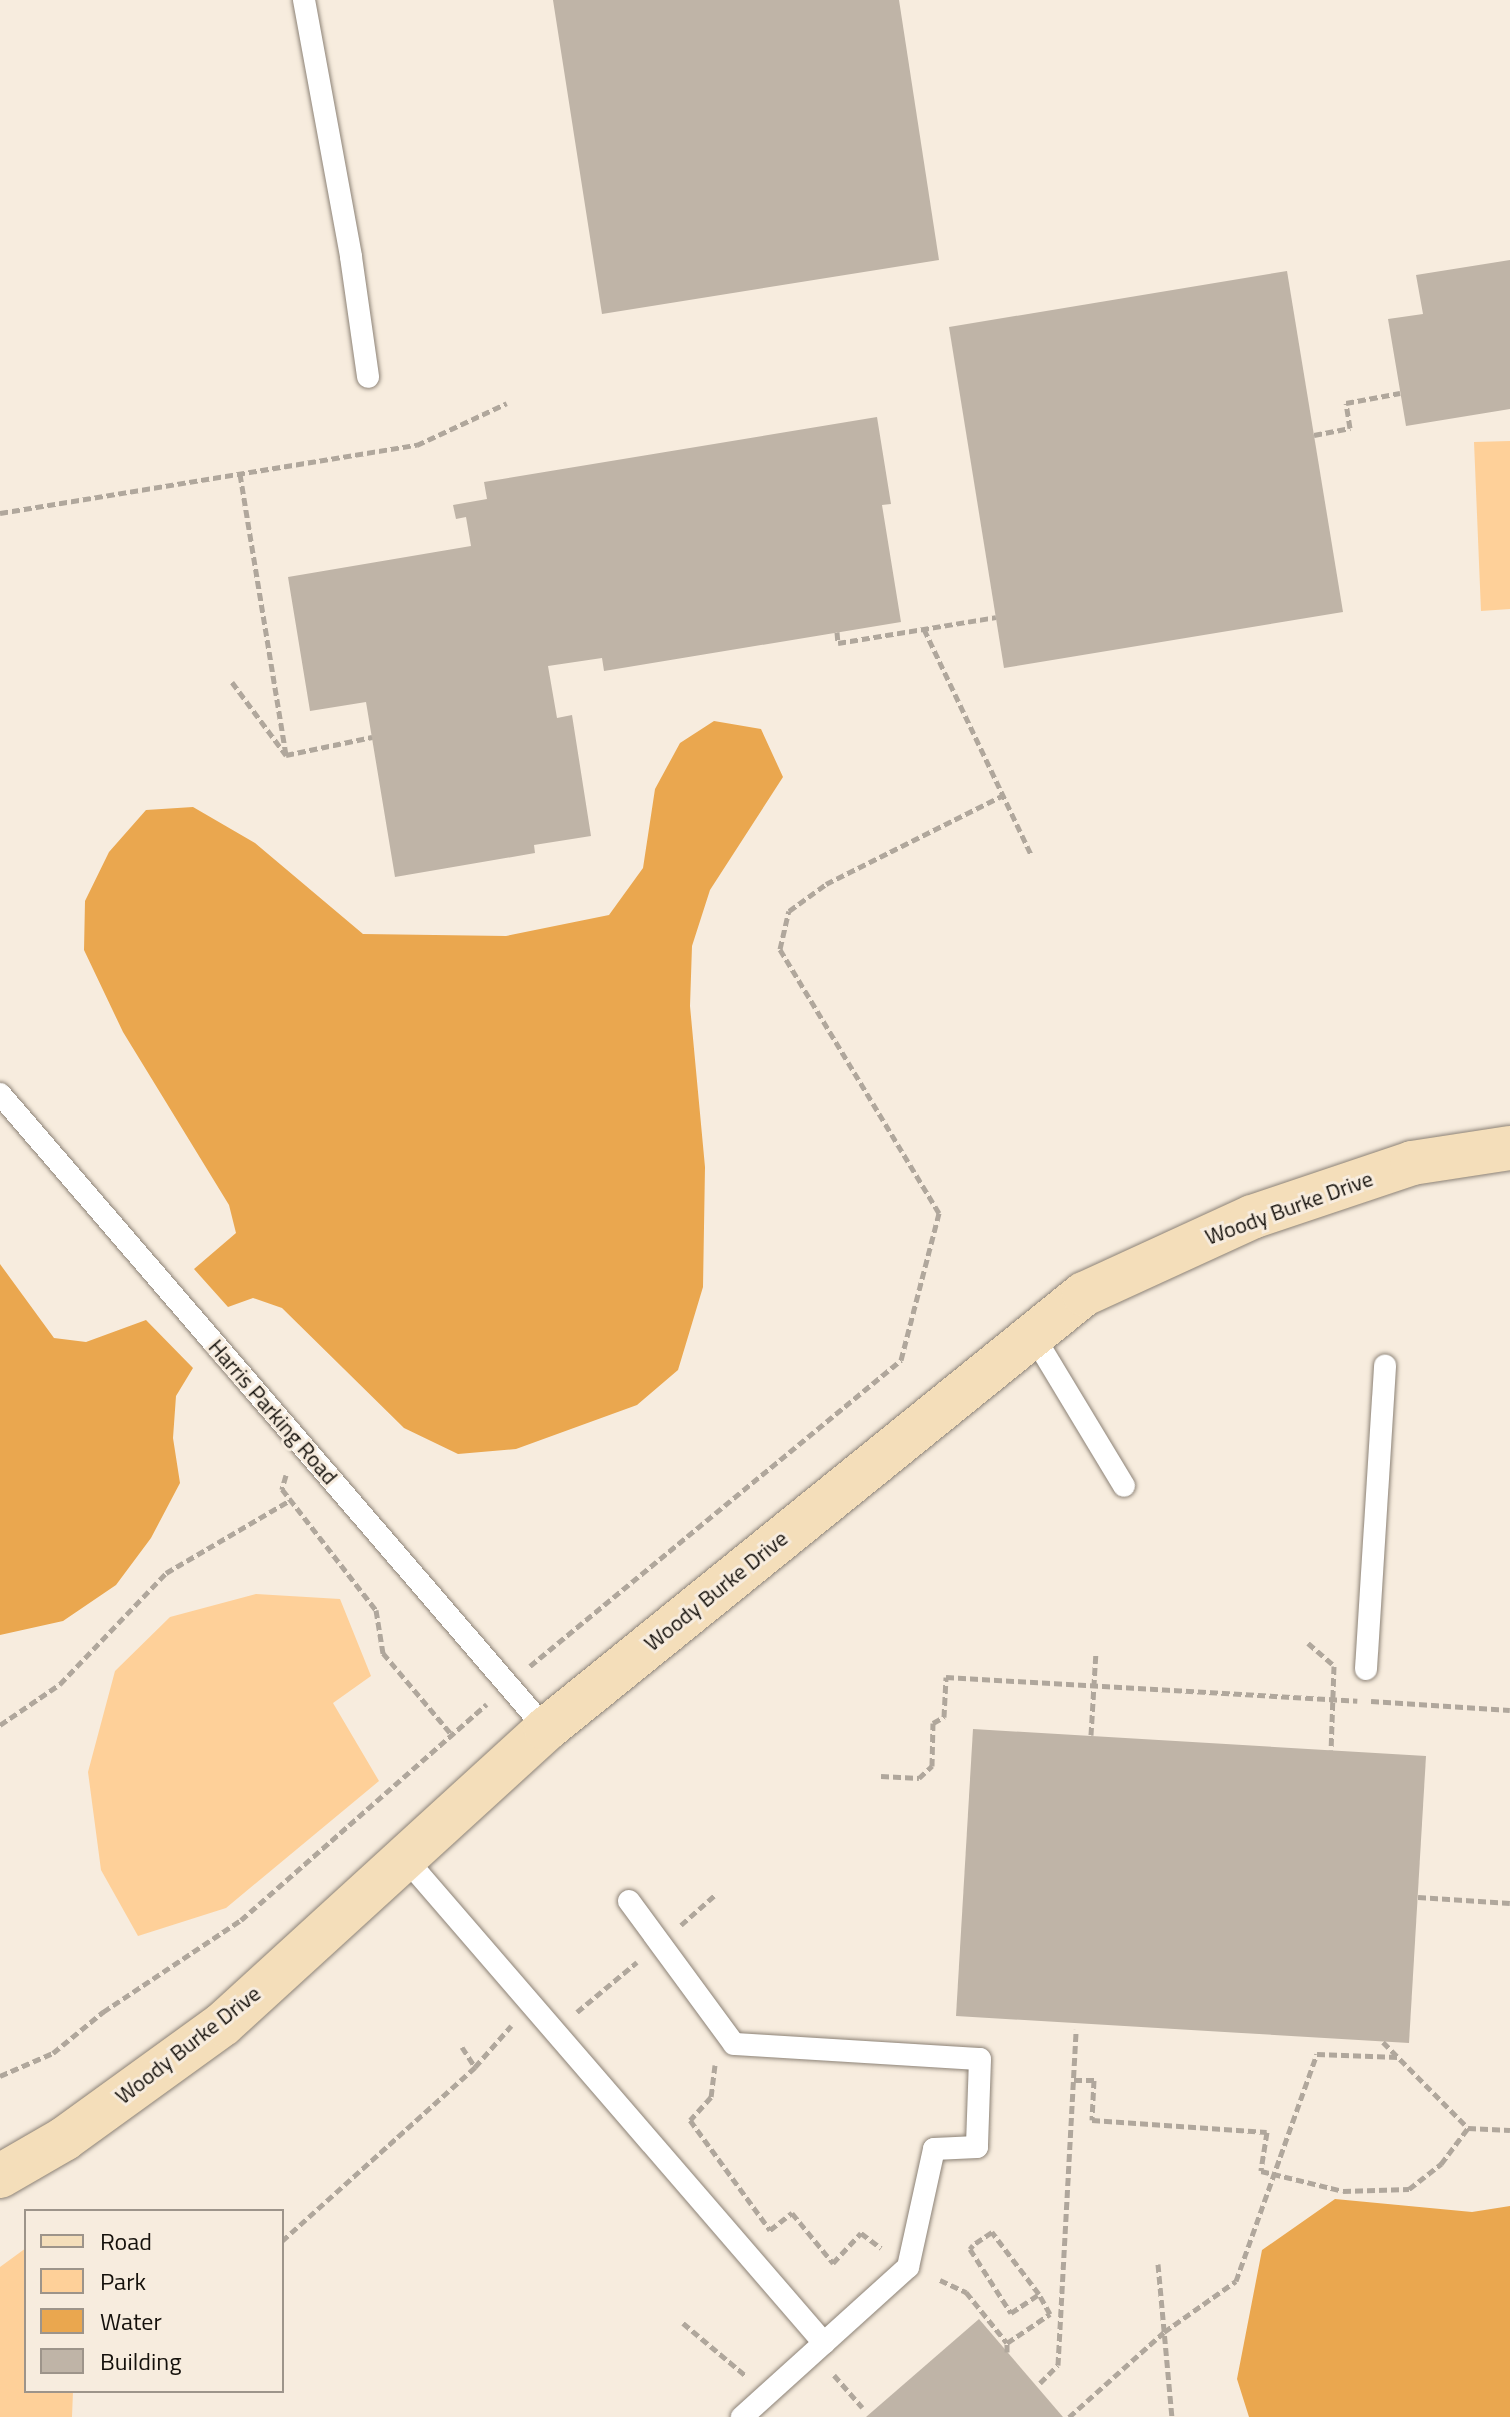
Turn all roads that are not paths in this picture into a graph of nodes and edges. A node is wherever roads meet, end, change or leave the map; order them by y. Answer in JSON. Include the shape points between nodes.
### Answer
{"nodes":[{"id":1,"x":304,"y":0,"type":"edge"},
{"id":2,"x":368,"y":377,"type":"dead end"},
{"id":3,"x":0,"y":1094,"type":"edge"},
{"id":4,"x":1510,"y":1148,"type":"edge"},
{"id":5,"x":1033,"y":1335,"type":"junction"},
{"id":6,"x":1385,"y":1366,"type":"dead end"},
{"id":7,"x":1124,"y":1486,"type":"dead end"},
{"id":8,"x":1366,"y":1669,"type":"dead end"},
{"id":9,"x":546,"y":1729,"type":"junction"},
{"id":10,"x":405,"y":1858,"type":"junction"},
{"id":11,"x":629,"y":1901,"type":"dead end"},
{"id":12,"x":0,"y":2176,"type":"edge"},
{"id":13,"x":824,"y":2343,"type":"junction"},
{"id":14,"x":742,"y":2417,"type":"edge"}],
"edges":[{"from":1,"to":2,"type":"lane"},
{"from":3,"to":9,"type":"lane","name":"Harris Parking Road"},
{"from":4,"to":5,"type":"street","name":"Woody Burke Drive","via":[[1412,1163],[1252,1217],[1084,1294]]},
{"from":5,"to":7,"type":"lane"},
{"from":5,"to":9,"type":"street","name":"Woody Burke Drive"},
{"from":6,"to":8,"type":"lane"},
{"from":9,"to":10,"type":"street","name":"Woody Burke Drive"},
{"from":10,"to":12,"type":"street","name":"Woody Burke Drive","via":[[223,2024],[64,2139]]},
{"from":10,"to":13,"type":"lane"},
{"from":11,"to":13,"type":"lane","via":[[734,2044],[980,2059],[977,2147],[934,2149],[908,2267]]},
{"from":13,"to":14,"type":"lane"}]}
